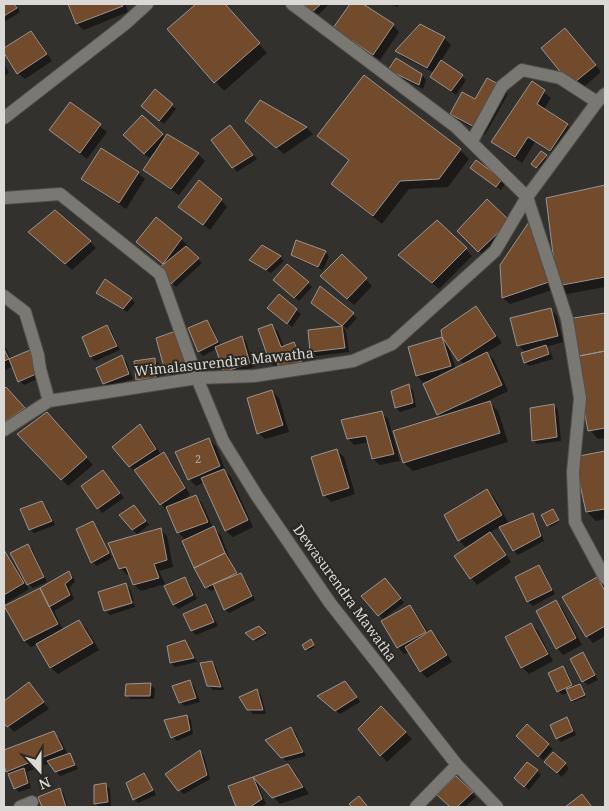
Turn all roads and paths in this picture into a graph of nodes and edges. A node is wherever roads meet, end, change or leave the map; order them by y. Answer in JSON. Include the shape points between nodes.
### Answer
{"nodes":[{"id":1,"x":147,"y":4,"type":"edge"},
{"id":2,"x":292,"y":4,"type":"edge"},
{"id":3,"x":601,"y":98,"type":"edge"},
{"id":4,"x":4,"y":118,"type":"edge"},
{"id":5,"x":472,"y":142,"type":"junction"},
{"id":6,"x":527,"y":197,"type":"junction"},
{"id":7,"x":4,"y":198,"type":"edge"},
{"id":8,"x":4,"y":296,"type":"edge"},
{"id":9,"x":197,"y":378,"type":"junction"},
{"id":10,"x":49,"y":401,"type":"junction"},
{"id":11,"x":4,"y":430,"type":"edge"},
{"id":12,"x":605,"y":578,"type":"edge"},
{"id":13,"x":457,"y":765,"type":"junction"},
{"id":14,"x":32,"y":802,"type":"dead end"},
{"id":15,"x":20,"y":807,"type":"edge"},
{"id":16,"x":416,"y":807,"type":"edge"},
{"id":17,"x":497,"y":807,"type":"edge"}],
"edges":[{"from":1,"to":4,"type":"street"},
{"from":2,"to":5,"type":"street"},
{"from":3,"to":5,"type":"street","via":[[560,78],[522,70],[502,86]]},
{"from":3,"to":6,"type":"street","name":"Wimalasurendra Mawatha"},
{"from":5,"to":6,"type":"street"},
{"from":6,"to":9,"type":"street","name":"Wimalasurendra Mawatha","via":[[495,251],[392,344],[353,361],[254,376]]},
{"from":6,"to":12,"type":"street","via":[[567,319],[580,398],[573,472],[575,522]]},
{"from":7,"to":9,"type":"street","name":"Dewasurendra Mawatha","via":[[60,194],[160,274]]},
{"from":8,"to":10,"type":"street","via":[[25,312]]},
{"from":9,"to":10,"type":"street","name":"Wimalasurendra Mawatha"},
{"from":9,"to":13,"type":"street","name":"Dewasurendra Mawatha","via":[[223,441],[257,496],[330,602]]},
{"from":10,"to":11,"type":"street","name":"Wimalasurendra Mawatha"},
{"from":13,"to":16,"type":"street"},
{"from":13,"to":17,"type":"street","name":"Dewasurendra Mawatha"},
{"from":14,"to":15,"type":"street"}]}
